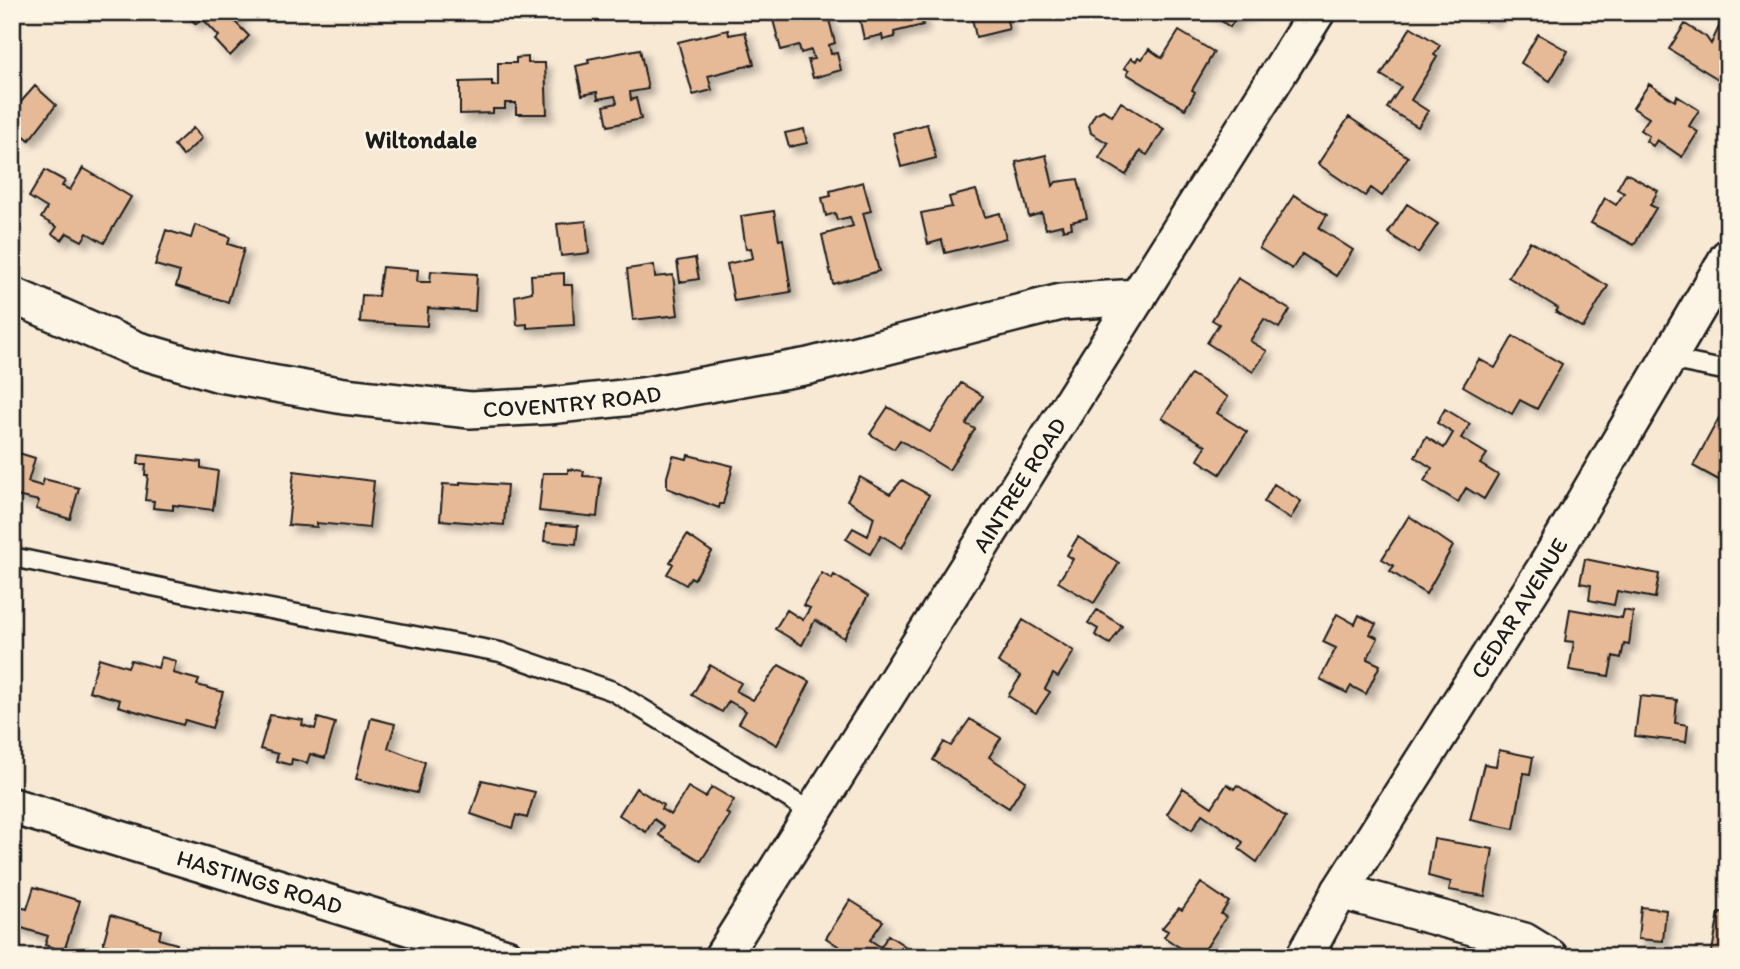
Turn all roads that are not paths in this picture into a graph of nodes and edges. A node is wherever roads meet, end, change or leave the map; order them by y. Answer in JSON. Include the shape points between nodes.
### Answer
{"nodes":[{"id":1,"x":1317,"y":12,"type":"edge"},
{"id":2,"x":1728,"y":257,"type":"edge"},
{"id":3,"x":12,"y":295,"type":"edge"},
{"id":4,"x":1138,"y":297,"type":"junction"},
{"id":5,"x":1668,"y":359,"type":"junction"},
{"id":6,"x":1728,"y":371,"type":"edge"},
{"id":7,"x":12,"y":558,"type":"edge"},
{"id":8,"x":12,"y":806,"type":"edge"},
{"id":9,"x":813,"y":813,"type":"junction"},
{"id":10,"x":1340,"y":891,"type":"junction"},
{"id":11,"x":506,"y":957,"type":"edge"},
{"id":12,"x":722,"y":957,"type":"edge"},
{"id":13,"x":1304,"y":957,"type":"edge"},
{"id":14,"x":1550,"y":957,"type":"edge"}],
"edges":[{"from":1,"to":4,"type":"street","name":"AINTREE ROAD"},
{"from":2,"to":5,"type":"street","name":"CEDAR AVENUE"},
{"from":3,"to":4,"type":"street","name":"COVENTRY ROAD","via":[[138,350],[220,374],[344,396],[470,410],[642,396],[809,366],[1061,302]]},
{"from":4,"to":9,"type":"street","name":"AINTREE ROAD"},
{"from":5,"to":6,"type":"lane"},
{"from":5,"to":10,"type":"street","name":"CEDAR AVENUE","via":[[1545,568]]},
{"from":7,"to":9,"type":"lane","via":[[500,652],[613,691]]},
{"from":8,"to":11,"type":"street","name":"HASTINGS ROAD"},
{"from":9,"to":12,"type":"street","name":"AINTREE ROAD"},
{"from":10,"to":13,"type":"street","name":"CEDAR AVENUE"},
{"from":10,"to":14,"type":"street","via":[[1524,941]]}]}
